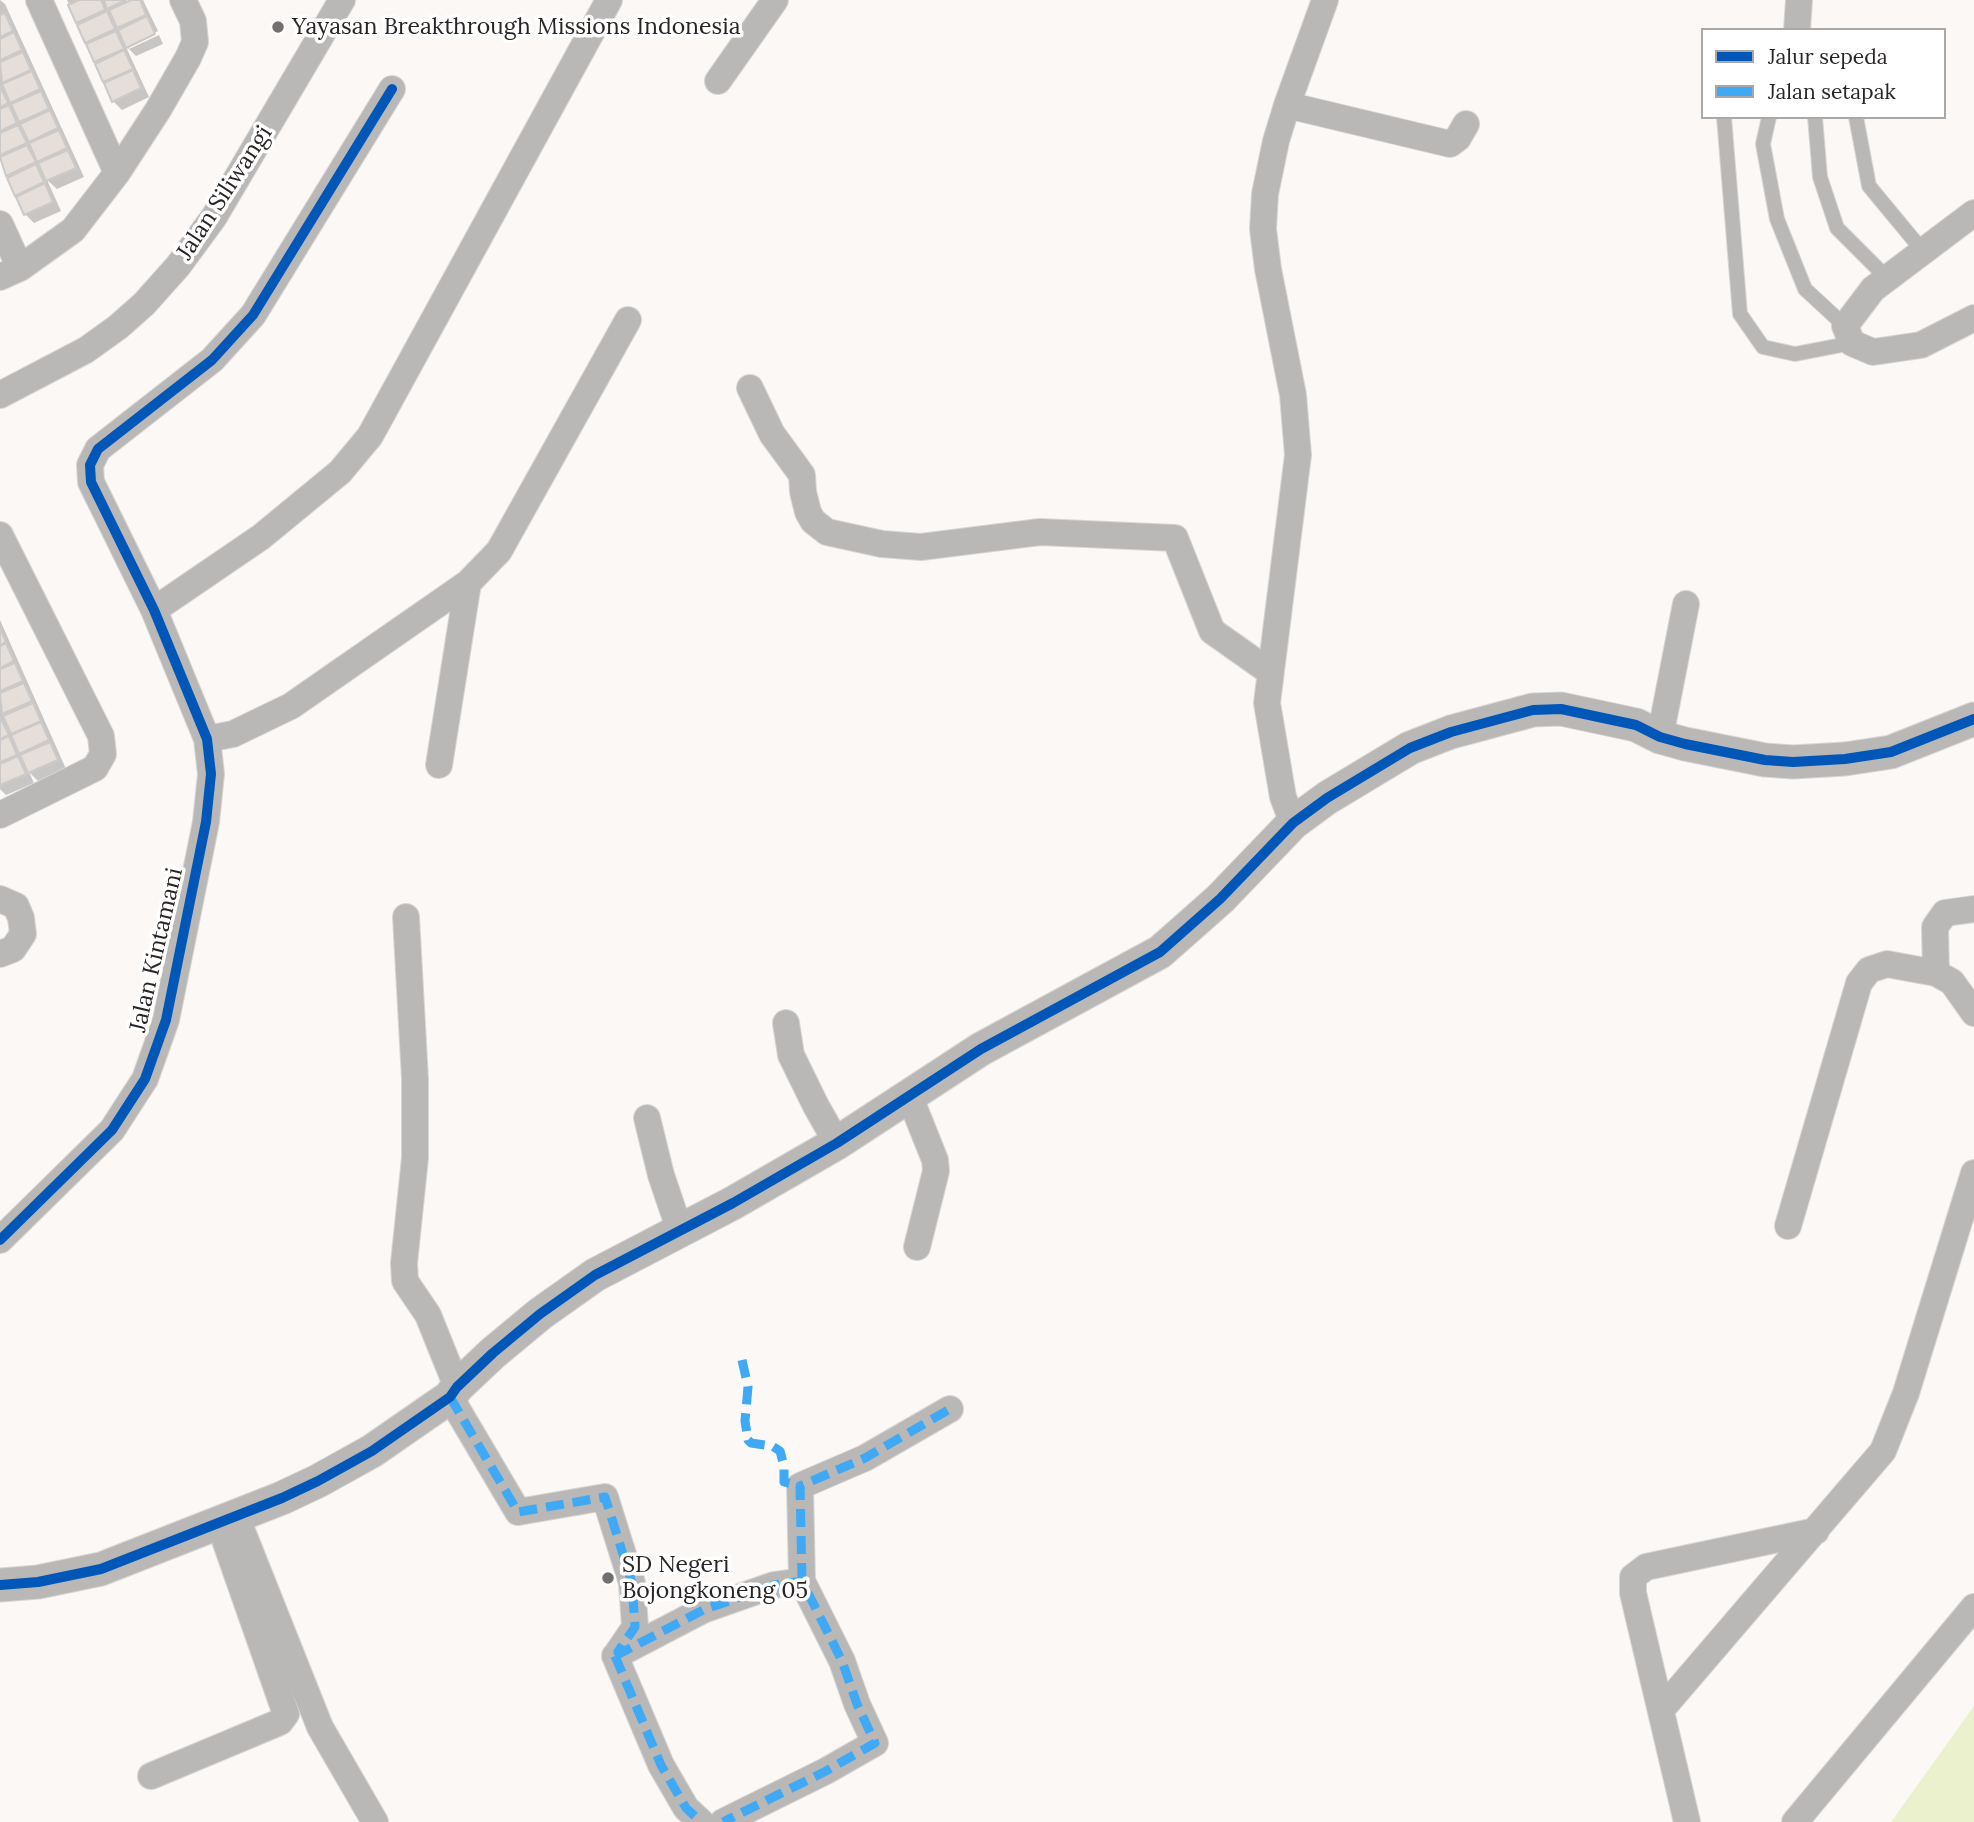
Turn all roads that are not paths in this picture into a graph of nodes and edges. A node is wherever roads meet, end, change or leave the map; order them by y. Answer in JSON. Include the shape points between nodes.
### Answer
{"nodes":[{"id":1,"x":39,"y":0,"type":"edge"},
{"id":2,"x":183,"y":0,"type":"edge"},
{"id":3,"x":609,"y":0,"type":"edge"},
{"id":4,"x":775,"y":0,"type":"edge"},
{"id":5,"x":1325,"y":0,"type":"edge"},
{"id":6,"x":1799,"y":0,"type":"edge"},
{"id":7,"x":338,"y":2,"type":"edge"},
{"id":8,"x":1797,"y":28,"type":"edge"},
{"id":9,"x":718,"y":81,"type":"dead end"},
{"id":10,"x":392,"y":89,"type":"dead end"},
{"id":11,"x":1287,"y":105,"type":"junction"},
{"id":12,"x":1724,"y":119,"type":"edge"},
{"id":13,"x":1769,"y":119,"type":"edge"},
{"id":14,"x":1815,"y":119,"type":"edge"},
{"id":15,"x":1856,"y":119,"type":"edge"},
{"id":16,"x":1466,"y":124,"type":"dead end"},
{"id":17,"x":117,"y":173,"type":"junction"},
{"id":18,"x":1974,"y":212,"type":"edge"},
{"id":19,"x":0,"y":224,"type":"edge"},
{"id":20,"x":1922,"y":250,"type":"junction"},
{"id":21,"x":10,"y":273,"type":"edge"},
{"id":22,"x":1887,"y":278,"type":"junction"},
{"id":23,"x":1974,"y":318,"type":"edge"},
{"id":24,"x":628,"y":320,"type":"dead end"},
{"id":25,"x":1849,"y":335,"type":"junction"},
{"id":26,"x":750,"y":388,"type":"dead end"},
{"id":27,"x":0,"y":395,"type":"edge"},
{"id":28,"x":0,"y":534,"type":"edge"},
{"id":29,"x":468,"y":583,"type":"junction"},
{"id":30,"x":1686,"y":604,"type":"dead end"},
{"id":31,"x":154,"y":610,"type":"junction"},
{"id":32,"x":1270,"y":672,"type":"junction"},
{"id":33,"x":1974,"y":719,"type":"edge"},
{"id":34,"x":1660,"y":737,"type":"junction"},
{"id":35,"x":207,"y":738,"type":"junction"},
{"id":36,"x":439,"y":765,"type":"dead end"},
{"id":37,"x":0,"y":815,"type":"edge"},
{"id":38,"x":1293,"y":824,"type":"junction"},
{"id":39,"x":0,"y":899,"type":"edge"},
{"id":40,"x":1974,"y":909,"type":"edge"},
{"id":41,"x":406,"y":917,"type":"dead end"},
{"id":42,"x":1,"y":958,"type":"edge"},
{"id":43,"x":1936,"y":973,"type":"junction"},
{"id":44,"x":1974,"y":1013,"type":"edge"},
{"id":45,"x":786,"y":1023,"type":"dead end"},
{"id":46,"x":909,"y":1095,"type":"junction"},
{"id":47,"x":647,"y":1118,"type":"dead end"},
{"id":48,"x":837,"y":1143,"type":"junction"},
{"id":49,"x":1974,"y":1173,"type":"edge"},
{"id":50,"x":1788,"y":1226,"type":"dead end"},
{"id":51,"x":680,"y":1231,"type":"junction"},
{"id":52,"x":0,"y":1240,"type":"edge"},
{"id":53,"x":917,"y":1247,"type":"dead end"},
{"id":54,"x":454,"y":1392,"type":"junction"},
{"id":55,"x":950,"y":1409,"type":"dead end"},
{"id":56,"x":228,"y":1520,"type":"junction"},
{"id":57,"x":1816,"y":1531,"type":"junction"},
{"id":58,"x":802,"y":1581,"type":"junction"},
{"id":59,"x":0,"y":1585,"type":"edge"},
{"id":60,"x":1974,"y":1607,"type":"edge"},
{"id":61,"x":615,"y":1656,"type":"junction"},
{"id":62,"x":1661,"y":1710,"type":"junction"},
{"id":63,"x":151,"y":1776,"type":"dead end"},
{"id":64,"x":374,"y":1822,"type":"edge"},
{"id":65,"x":701,"y":1822,"type":"edge"},
{"id":66,"x":723,"y":1822,"type":"edge"},
{"id":67,"x":1688,"y":1822,"type":"edge"},
{"id":68,"x":1795,"y":1822,"type":"edge"}],
"edges":[{"from":1,"to":17,"type":"street"},
{"from":2,"to":17,"type":"street","via":[[193,20],[195,41]]},
{"from":3,"to":31,"type":"street","via":[[370,436],[340,472],[261,537]]},
{"from":4,"to":9,"type":"street"},
{"from":5,"to":11,"type":"street"},
{"from":6,"to":8,"type":"street"},
{"from":7,"to":27,"type":"street","name":"Jalan Siliwangi","via":[[214,217],[178,267],[118,327]]},
{"from":10,"to":31,"type":"street","name":"Jalan Kintamani","via":[[253,315],[212,360],[98,449],[90,465],[90,482]]},
{"from":11,"to":16,"type":"street","via":[[1450,144]]},
{"from":11,"to":32,"type":"street","via":[[1265,194],[1264,229],[1293,396],[1298,455]]},
{"from":12,"to":25,"type":"lane","via":[[1740,314],[1763,347],[1795,354]]},
{"from":13,"to":25,"type":"lane","via":[[1763,144],[1777,219],[1805,289]]},
{"from":14,"to":22,"type":"lane","via":[[1820,177],[1837,228]]},
{"from":15,"to":20,"type":"lane","via":[[1869,186]]},
{"from":17,"to":21,"type":"street","via":[[74,230]]},
{"from":18,"to":20,"type":"street"},
{"from":19,"to":21,"type":"street"},
{"from":20,"to":22,"type":"street"},
{"from":22,"to":25,"type":"street","via":[[1873,289]]},
{"from":23,"to":25,"type":"street","via":[[1920,345],[1872,352]]},
{"from":24,"to":29,"type":"street","via":[[499,551]]},
{"from":26,"to":32,"type":"street","via":[[772,434],[802,475],[808,512],[827,532],[920,547],[1040,532],[1175,538],[1212,631]]},
{"from":28,"to":37,"type":"street","via":[[101,736],[103,754],[95,768]]},
{"from":29,"to":35,"type":"street","via":[[291,706],[233,734]]},
{"from":29,"to":36,"type":"street"},
{"from":30,"to":34,"type":"street"},
{"from":31,"to":35,"type":"street","name":"Jalan Kintamani"},
{"from":32,"to":38,"type":"street","via":[[1269,724]]},
{"from":33,"to":34,"type":"street","via":[[1891,752],[1845,759],[1754,758]]},
{"from":34,"to":38,"type":"street","via":[[1602,716],[1533,710],[1410,748]]},
{"from":35,"to":52,"type":"street","name":"Jalan Kintamani","via":[[211,774],[206,822],[166,1020],[145,1079],[112,1130]]},
{"from":38,"to":46,"type":"street","via":[[1160,952],[981,1049]]},
{"from":39,"to":42,"type":"street","via":[[16,906],[23,934]]},
{"from":40,"to":43,"type":"street","via":[[1945,913],[1935,927]]},
{"from":41,"to":54,"type":"street","via":[[415,1158],[405,1281],[428,1315]]},
{"from":43,"to":44,"type":"street","via":[[1952,982]]},
{"from":43,"to":50,"type":"street","via":[[1887,964],[1869,970],[1859,983]]},
{"from":45,"to":48,"type":"street","via":[[791,1055]]},
{"from":46,"to":48,"type":"street"},
{"from":46,"to":53,"type":"street","via":[[935,1160]]},
{"from":47,"to":51,"type":"street"},
{"from":48,"to":51,"type":"street"},
{"from":49,"to":57,"type":"street","via":[[1906,1393],[1883,1451]]},
{"from":51,"to":54,"type":"street","via":[[562,1297],[493,1353]]},
{"from":54,"to":56,"type":"street","via":[[372,1451],[318,1481]]},
{"from":54,"to":61,"type":"street","via":[[518,1512],[605,1497],[632,1583],[635,1627]]},
{"from":55,"to":58,"type":"street","via":[[865,1458],[800,1486]]},
{"from":56,"to":59,"type":"street","via":[[101,1569]]},
{"from":56,"to":63,"type":"street","via":[[286,1714],[280,1722]]},
{"from":56,"to":64,"type":"street","via":[[320,1727]]},
{"from":57,"to":62,"type":"street"},
{"from":57,"to":62,"type":"street","via":[[1646,1567],[1633,1577]]},
{"from":58,"to":61,"type":"street","via":[[774,1585],[703,1610]]},
{"from":58,"to":66,"type":"street","via":[[842,1661],[875,1743]]},
{"from":60,"to":68,"type":"street"},
{"from":61,"to":65,"type":"street","via":[[661,1765],[686,1808]]},
{"from":62,"to":67,"type":"street"}]}
